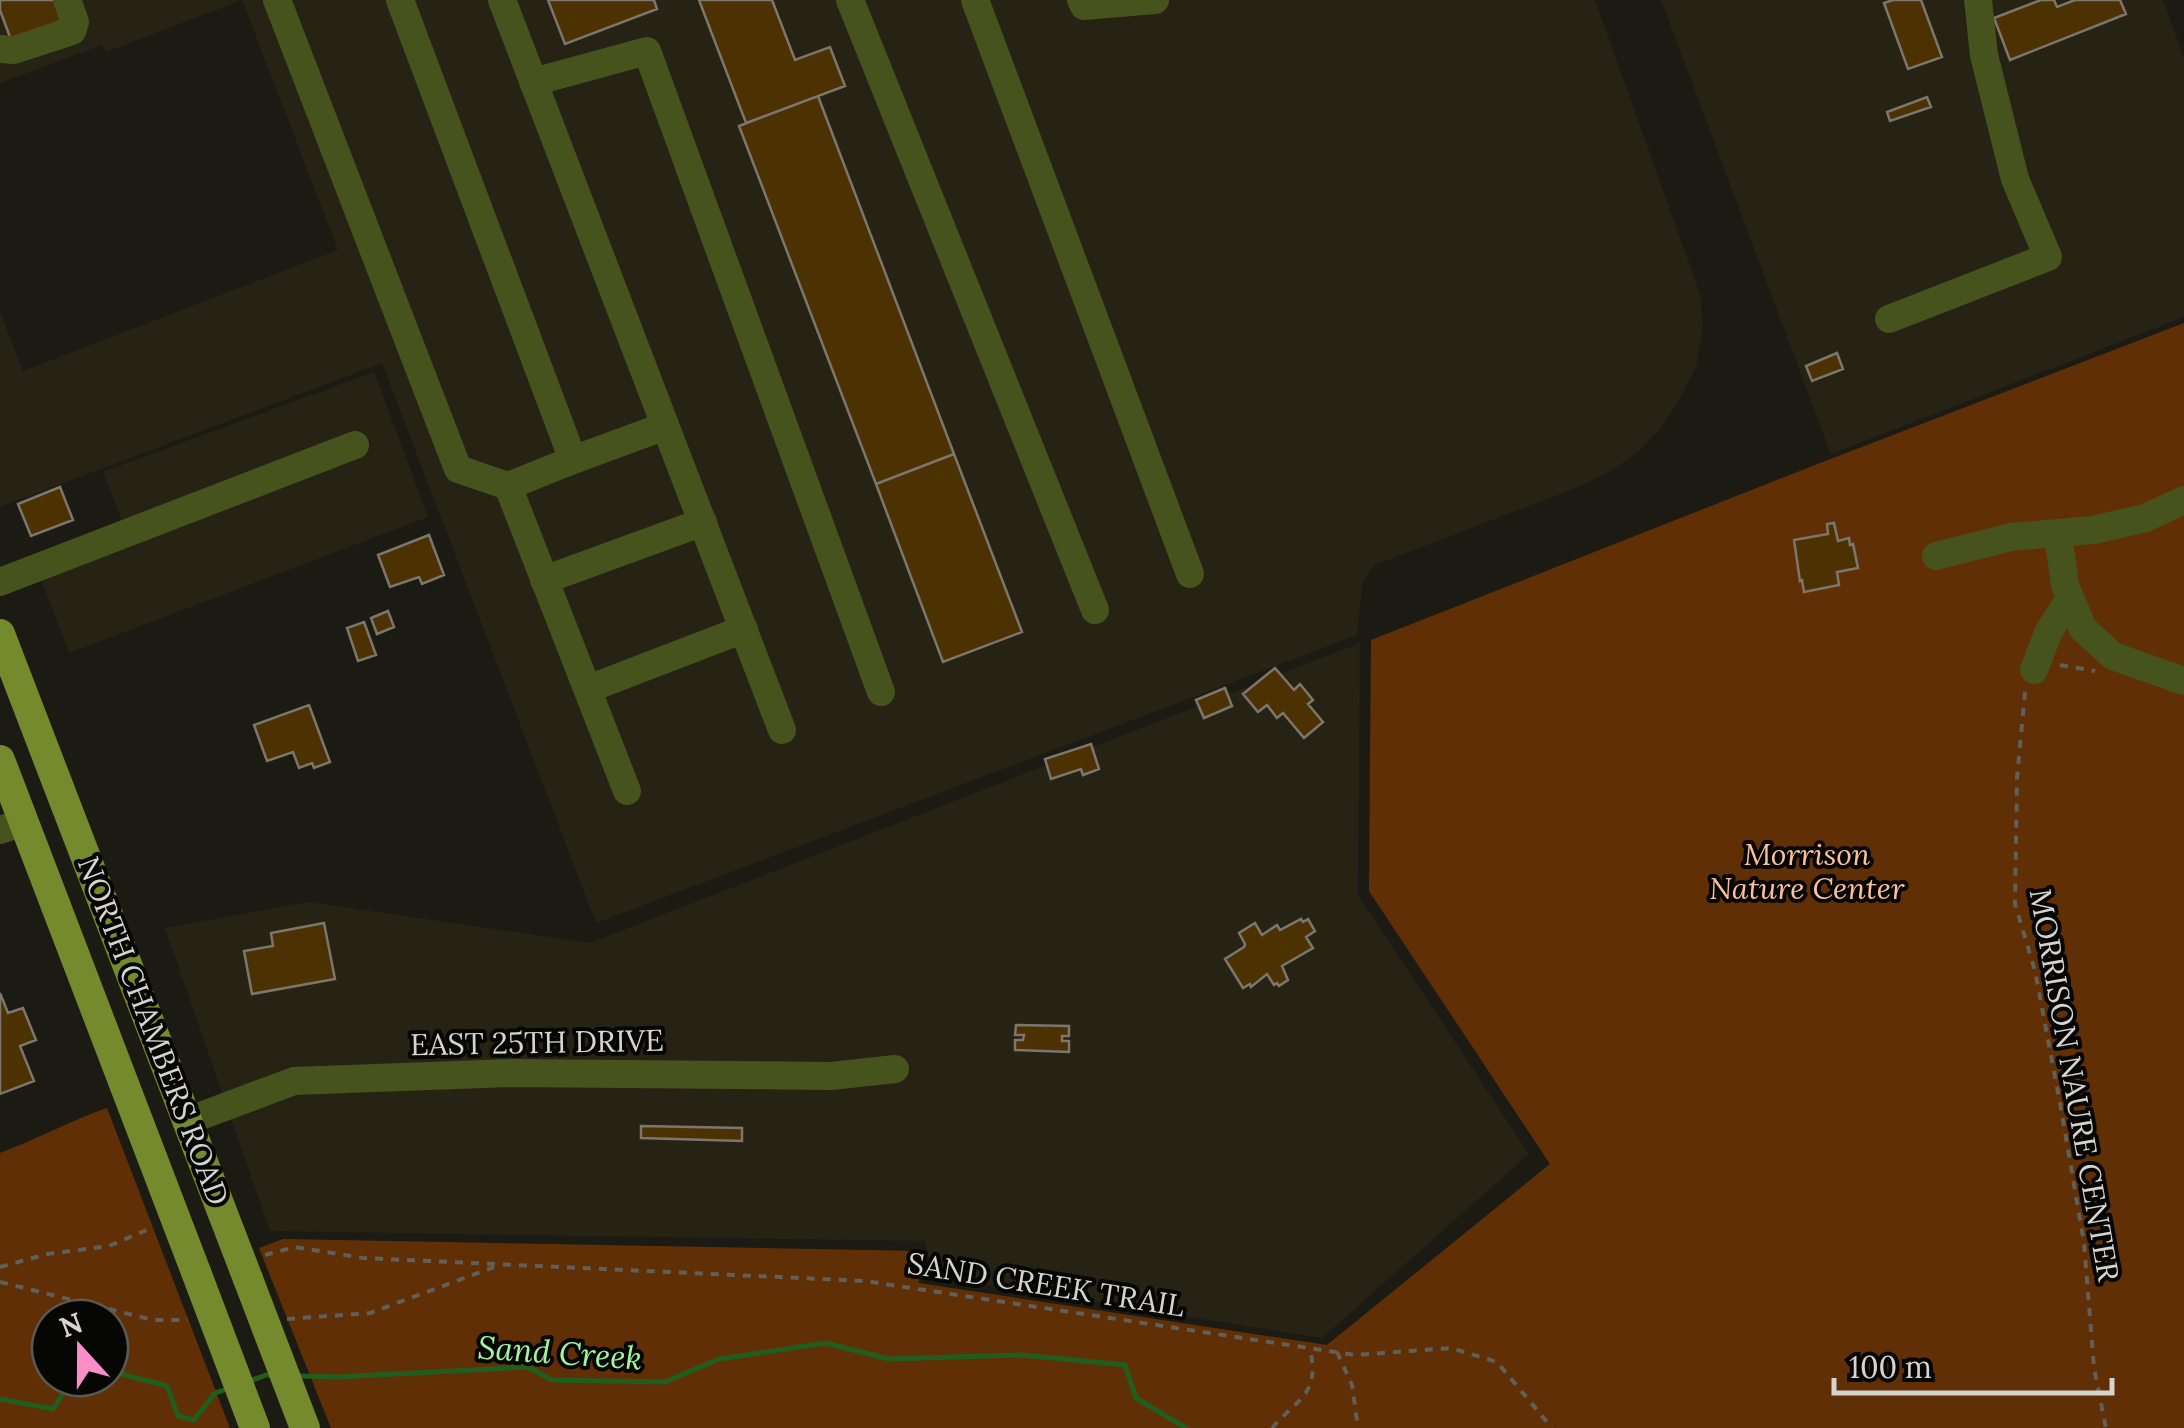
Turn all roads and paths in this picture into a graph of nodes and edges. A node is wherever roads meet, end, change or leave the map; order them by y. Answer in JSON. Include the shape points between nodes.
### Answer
{"nodes":[{"id":1,"x":67,"y":0,"type":"edge"},
{"id":2,"x":277,"y":0,"type":"edge"},
{"id":3,"x":400,"y":0,"type":"edge"},
{"id":4,"x":502,"y":0,"type":"edge"},
{"id":5,"x":850,"y":0,"type":"edge"},
{"id":6,"x":974,"y":0,"type":"edge"},
{"id":7,"x":1081,"y":0,"type":"edge"},
{"id":8,"x":1155,"y":0,"type":"edge"},
{"id":9,"x":1978,"y":0,"type":"edge"},
{"id":10,"x":0,"y":49,"type":"edge"},
{"id":11,"x":533,"y":82,"type":"junction"},
{"id":12,"x":1889,"y":320,"type":"dead end"},
{"id":13,"x":666,"y":426,"type":"junction"},
{"id":14,"x":355,"y":446,"type":"dead end"},
{"id":15,"x":574,"y":460,"type":"junction"},
{"id":16,"x":508,"y":486,"type":"junction"},
{"id":17,"x":2184,"y":500,"type":"edge"},
{"id":18,"x":702,"y":522,"type":"junction"},
{"id":19,"x":2058,"y":534,"type":"junction"},
{"id":20,"x":1936,"y":556,"type":"dead end"},
{"id":21,"x":1190,"y":574,"type":"dead end"},
{"id":22,"x":544,"y":580,"type":"junction"},
{"id":23,"x":0,"y":582,"type":"edge"},
{"id":24,"x":2070,"y":598,"type":"junction"},
{"id":25,"x":1094,"y":610,"type":"dead end"},
{"id":26,"x":744,"y":629,"type":"junction"},
{"id":27,"x":0,"y":634,"type":"edge"},
{"id":28,"x":2034,"y":670,"type":"junction"},
{"id":29,"x":2108,"y":674,"type":"dead end"},
{"id":30,"x":2184,"y":681,"type":"edge"},
{"id":31,"x":588,"y":689,"type":"junction"},
{"id":32,"x":881,"y":692,"type":"dead end"},
{"id":33,"x":782,"y":730,"type":"dead end"},
{"id":34,"x":0,"y":760,"type":"edge"},
{"id":35,"x":626,"y":791,"type":"dead end"},
{"id":36,"x":12,"y":826,"type":"edge"},
{"id":37,"x":895,"y":1069,"type":"dead end"},
{"id":38,"x":188,"y":1121,"type":"junction"},
{"id":39,"x":146,"y":1137,"type":"junction"},
{"id":40,"x":176,"y":1218,"type":"junction"},
{"id":41,"x":0,"y":1266,"type":"edge"},
{"id":42,"x":245,"y":1270,"type":"junction"},
{"id":43,"x":1310,"y":1348,"type":"junction"},
{"id":44,"x":1336,"y":1352,"type":"junction"},
{"id":45,"x":256,"y":1428,"type":"edge"},
{"id":46,"x":305,"y":1428,"type":"edge"},
{"id":47,"x":1272,"y":1428,"type":"edge"},
{"id":48,"x":1358,"y":1428,"type":"edge"},
{"id":49,"x":1552,"y":1428,"type":"edge"},
{"id":50,"x":2106,"y":1428,"type":"edge"}],
"edges":[{"from":1,"to":10,"type":"street","via":[[75,22],[68,34]]},
{"from":2,"to":16,"type":"street","via":[[458,469]]},
{"from":3,"to":15,"type":"street"},
{"from":4,"to":11,"type":"street"},
{"from":5,"to":25,"type":"street"},
{"from":6,"to":21,"type":"street"},
{"from":7,"to":8,"type":"street","via":[[1084,6]]},
{"from":9,"to":12,"type":"street","via":[[1984,55],[2015,179],[2048,257]]},
{"from":11,"to":13,"type":"street"},
{"from":11,"to":32,"type":"street","via":[[647,51]]},
{"from":13,"to":15,"type":"street"},
{"from":13,"to":18,"type":"street"},
{"from":14,"to":23,"type":"street"},
{"from":15,"to":16,"type":"street"},
{"from":16,"to":22,"type":"street"},
{"from":17,"to":19,"type":"street","via":[[2145,518]]},
{"from":18,"to":22,"type":"street"},
{"from":18,"to":26,"type":"street"},
{"from":19,"to":20,"type":"street"},
{"from":19,"to":24,"type":"street"},
{"from":22,"to":31,"type":"street"},
{"from":24,"to":28,"type":"street"},
{"from":24,"to":30,"type":"street","via":[[2083,629],[2113,656]]},
{"from":26,"to":31,"type":"street"},
{"from":26,"to":33,"type":"street"},
{"from":27,"to":38,"type":"main road","name":"NORTH CHAMBERS ROAD"},
{"from":28,"to":29,"type":"path","via":[[2042,662]]},
{"from":28,"to":50,"type":"path","name":"MORRISON NAURE CENTER","via":[[2026,677],[2017,778],[2016,904],[2060,1103]]},
{"from":31,"to":35,"type":"street"},
{"from":34,"to":36,"type":"main road","name":"NORTH CHAMBERS ROAD"},
{"from":36,"to":39,"type":"main road","name":"NORTH CHAMBERS ROAD"},
{"from":37,"to":38,"type":"street","name":"EAST 25TH DRIVE","via":[[830,1076],[512,1073],[294,1081]]},
{"from":38,"to":39,"type":"main road"},
{"from":38,"to":42,"type":"main road","name":"NORTH CHAMBERS ROAD"},
{"from":39,"to":40,"type":"main road","name":"NORTH CHAMBERS ROAD"},
{"from":40,"to":41,"type":"path","via":[[109,1246]]},
{"from":40,"to":45,"type":"main road","name":"NORTH CHAMBERS ROAD","bridge":true},
{"from":42,"to":43,"type":"path","name":"SAND CREEK TRAIL","via":[[295,1247],[363,1258],[865,1280]]},
{"from":42,"to":46,"type":"main road","name":"NORTH CHAMBERS ROAD","bridge":true},
{"from":43,"to":44,"type":"path","name":"SAND CREEK TRAIL"},
{"from":43,"to":47,"type":"path","via":[[1309,1391]]},
{"from":44,"to":48,"type":"path","via":[[1352,1384]]},
{"from":44,"to":49,"type":"path","name":"SAND CREEK TRAIL","via":[[1450,1348],[1497,1362]]}]}
